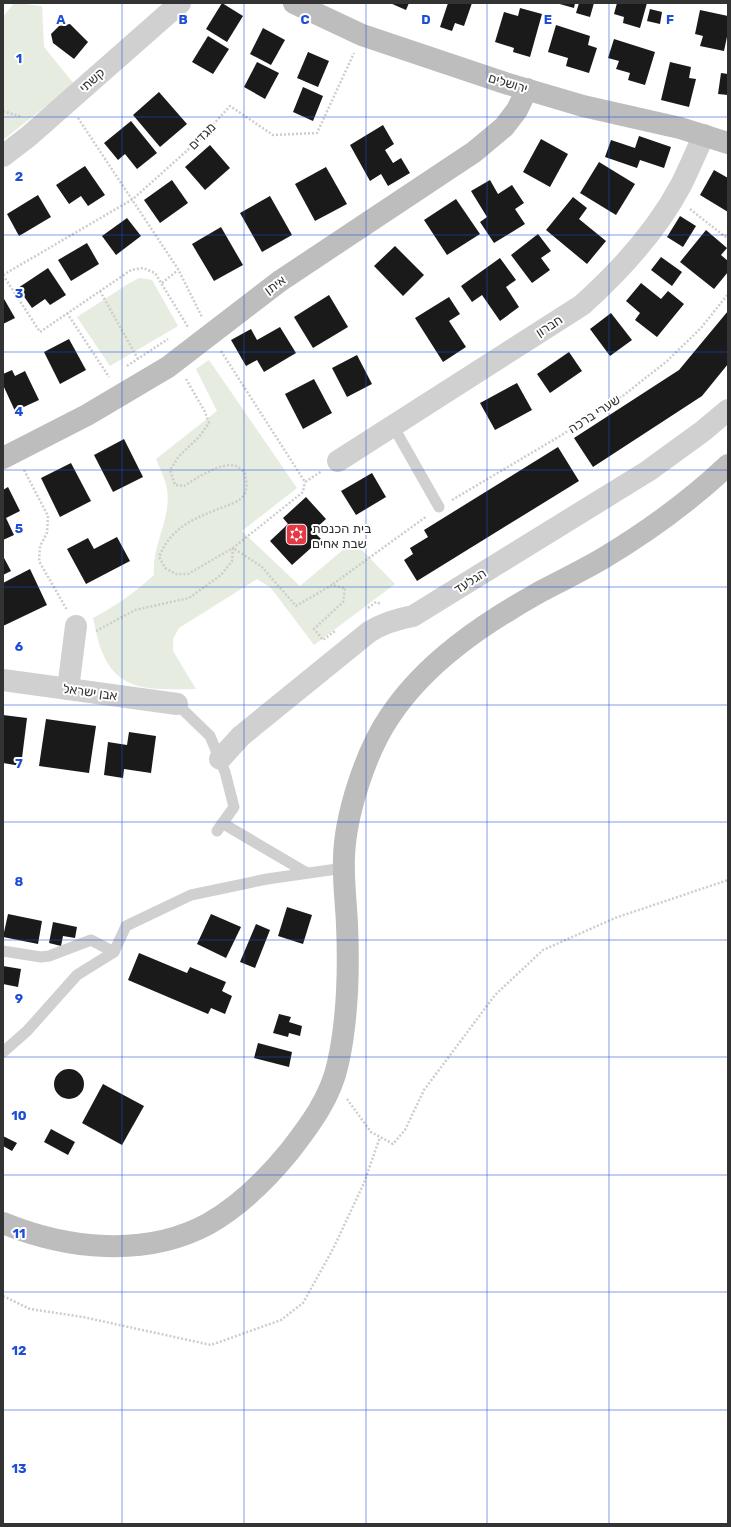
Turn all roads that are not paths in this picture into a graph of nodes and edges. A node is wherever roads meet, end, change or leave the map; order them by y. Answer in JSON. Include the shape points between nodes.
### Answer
{"nodes":[{"id":1,"x":180,"y":3,"type":"edge"},
{"id":2,"x":294,"y":3,"type":"edge"},
{"id":3,"x":527,"y":89,"type":"junction"},
{"id":4,"x":704,"y":135,"type":"junction"},
{"id":5,"x":728,"y":143,"type":"edge"},
{"id":6,"x":3,"y":156,"type":"edge"},
{"id":7,"x":728,"y":410,"type":"edge"},
{"id":8,"x":393,"y":426,"type":"junction"},
{"id":9,"x":9,"y":455,"type":"edge"},
{"id":10,"x":338,"y":461,"type":"road end"},
{"id":11,"x":728,"y":465,"type":"edge"},
{"id":12,"x":439,"y":507,"type":"road end"},
{"id":13,"x":75,"y":634,"type":"road end"},
{"id":14,"x":3,"y":680,"type":"edge"},
{"id":15,"x":68,"y":689,"type":"junction"},
{"id":16,"x":177,"y":704,"type":"joint"},
{"id":17,"x":220,"y":759,"type":"junction"},
{"id":18,"x":344,"y":868,"type":"junction"},
{"id":19,"x":307,"y":873,"type":"junction"},
{"id":20,"x":3,"y":951,"type":"edge"},
{"id":21,"x":114,"y":952,"type":"junction"},
{"id":22,"x":3,"y":1052,"type":"edge"},
{"id":23,"x":3,"y":1223,"type":"edge"}],
"edges":[{"from":1,"to":6,"type":"street","name":"קשתי"},
{"from":2,"to":3,"type":"street","name":"ירושלים","via":[[362,35]]},
{"from":3,"to":4,"type":"street","name":"ירושלים","via":[[583,106]]},
{"from":3,"to":9,"type":"street","name":"איתן","via":[[517,110],[504,127],[474,152],[280,281],[175,362],[86,415]]},
{"from":4,"to":5,"type":"street","name":"ירושלים"},
{"from":4,"to":8,"type":"street","name":"חברון","via":[[680,186],[658,222],[608,282],[582,304]]},
{"from":7,"to":17,"type":"street","name":"הגלעד","via":[[648,471],[413,616],[396,619],[369,632],[241,736]]},
{"from":8,"to":10,"type":"street","name":"חברון"},
{"from":8,"to":12,"type":"lane"},
{"from":11,"to":18,"type":"street","via":[[685,502],[636,537],[521,603],[475,633],[413,686],[387,720],[371,752],[348,824]]},
{"from":13,"to":15,"type":"street"},
{"from":14,"to":15,"type":"street","name":"אבן ישראל"},
{"from":15,"to":16,"type":"street","name":"אבן ישראל"},
{"from":16,"to":17,"type":"lane","via":[[210,736]]},
{"from":17,"to":19,"type":"lane","via":[[234,808],[219,827]]},
{"from":18,"to":19,"type":"lane"},
{"from":18,"to":23,"type":"street","via":[[347,927],[346,994],[339,1059],[333,1081],[320,1109],[277,1167],[222,1216],[196,1230],[152,1242],[100,1246],[56,1240]]},
{"from":19,"to":21,"type":"lane","via":[[191,895],[126,926]]},
{"from":20,"to":21,"type":"lane","via":[[41,957],[91,940]]},
{"from":21,"to":22,"type":"lane","via":[[77,974],[27,1031]]}]}
